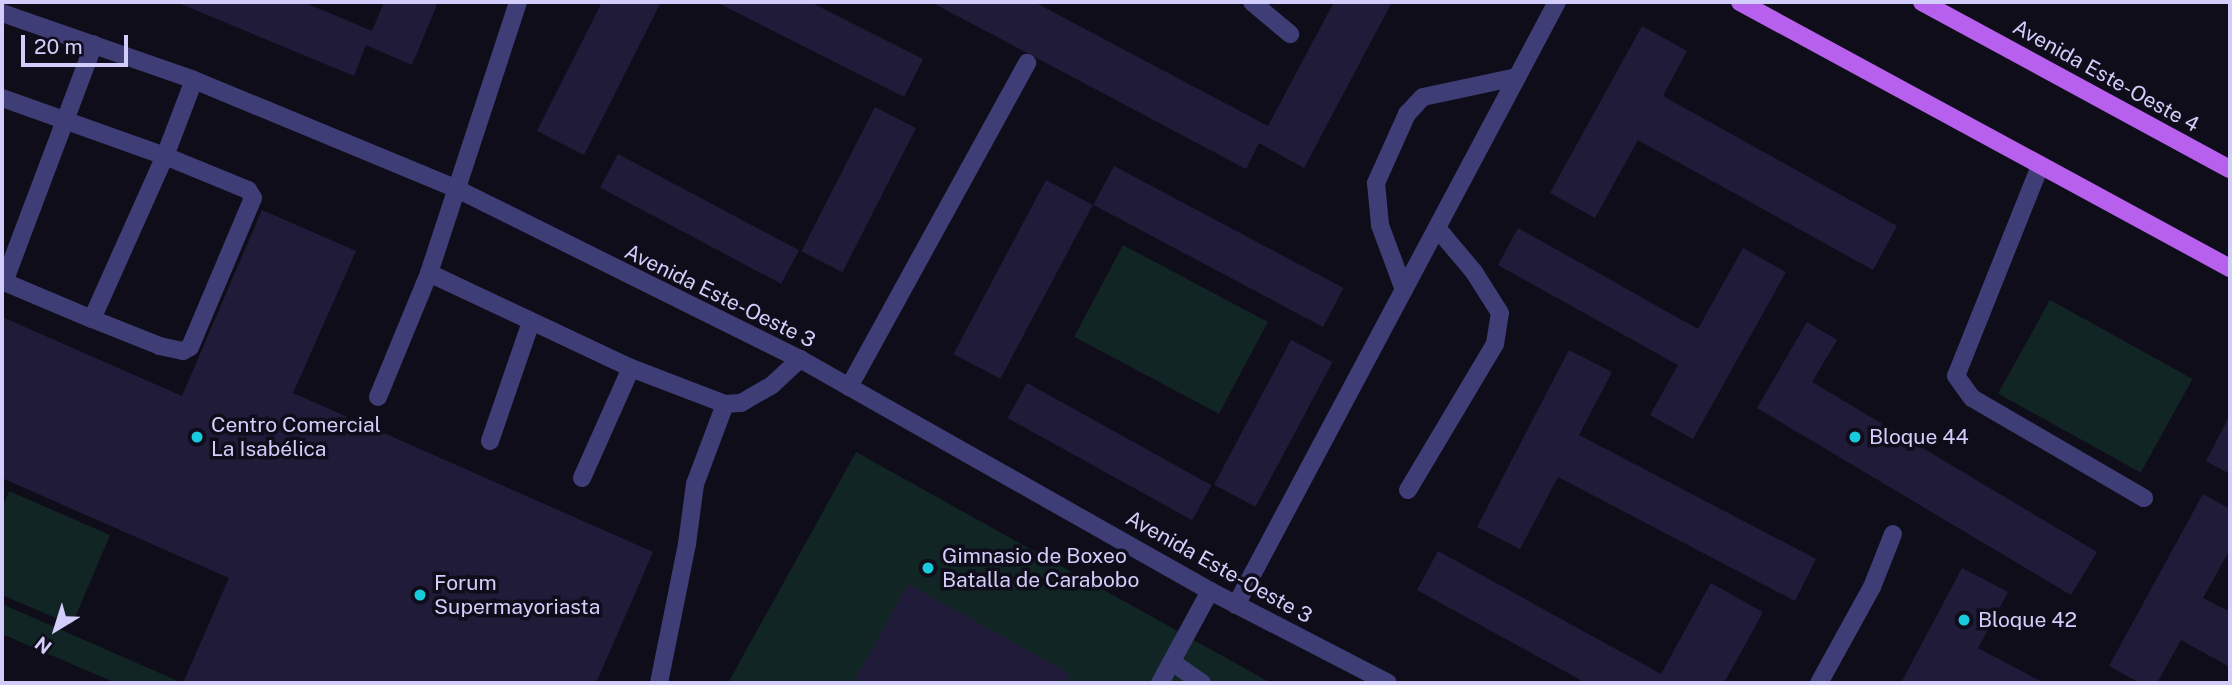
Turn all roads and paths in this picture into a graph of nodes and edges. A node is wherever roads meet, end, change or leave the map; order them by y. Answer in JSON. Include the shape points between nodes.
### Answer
{"nodes":[{"id":1,"x":518,"y":2,"type":"edge"},
{"id":2,"x":1252,"y":2,"type":"edge"},
{"id":3,"x":1557,"y":2,"type":"edge"},
{"id":4,"x":1740,"y":2,"type":"edge"},
{"id":5,"x":1922,"y":2,"type":"edge"},
{"id":6,"x":14,"y":11,"type":"edge"},
{"id":7,"x":1290,"y":34,"type":"dead end"},
{"id":8,"x":94,"y":44,"type":"junction"},
{"id":9,"x":1027,"y":63,"type":"dead end"},
{"id":10,"x":1517,"y":77,"type":"junction"},
{"id":11,"x":194,"y":80,"type":"junction"},
{"id":12,"x":2,"y":98,"type":"edge"},
{"id":13,"x":65,"y":119,"type":"junction"},
{"id":14,"x":165,"y":156,"type":"junction"},
{"id":15,"x":2040,"y":166,"type":"junction"},
{"id":16,"x":2230,"y":169,"type":"edge"},
{"id":17,"x":454,"y":188,"type":"junction"},
{"id":18,"x":1437,"y":228,"type":"junction"},
{"id":19,"x":2230,"y":268,"type":"edge"},
{"id":20,"x":429,"y":273,"type":"junction"},
{"id":21,"x":3,"y":282,"type":"edge"},
{"id":22,"x":1404,"y":290,"type":"junction"},
{"id":23,"x":92,"y":319,"type":"junction"},
{"id":24,"x":531,"y":322,"type":"junction"},
{"id":25,"x":800,"y":359,"type":"junction"},
{"id":26,"x":631,"y":368,"type":"junction"},
{"id":27,"x":849,"y":387,"type":"junction"},
{"id":28,"x":378,"y":397,"type":"dead end"},
{"id":29,"x":724,"y":404,"type":"junction"},
{"id":30,"x":490,"y":440,"type":"dead end"},
{"id":31,"x":582,"y":478,"type":"dead end"},
{"id":32,"x":1408,"y":490,"type":"dead end"},
{"id":33,"x":2144,"y":498,"type":"dead end"},
{"id":34,"x":1893,"y":534,"type":"dead end"},
{"id":35,"x":1210,"y":591,"type":"junction"},
{"id":36,"x":1236,"y":605,"type":"junction"},
{"id":37,"x":1172,"y":662,"type":"junction"},
{"id":38,"x":659,"y":683,"type":"edge"},
{"id":39,"x":1160,"y":683,"type":"edge"},
{"id":40,"x":1202,"y":683,"type":"edge"},
{"id":41,"x":1388,"y":683,"type":"edge"},
{"id":42,"x":1819,"y":683,"type":"edge"}],
"edges":[{"from":1,"to":17,"type":"street"},
{"from":2,"to":7,"type":"street"},
{"from":3,"to":10,"type":"street"},
{"from":4,"to":15,"type":"main road"},
{"from":5,"to":16,"type":"main road","name":"Avenida Este-Oeste 4"},
{"from":6,"to":8,"type":"street","name":"Avenida Este-Oeste 3"},
{"from":8,"to":11,"type":"street","name":"Avenida Este-Oeste 3"},
{"from":8,"to":13,"type":"street"},
{"from":9,"to":27,"type":"street"},
{"from":10,"to":18,"type":"street"},
{"from":10,"to":22,"type":"street","via":[[1423,97],[1407,114],[1376,183],[1380,225]]},
{"from":11,"to":14,"type":"street"},
{"from":11,"to":17,"type":"street","name":"Avenida Este-Oeste 3"},
{"from":12,"to":13,"type":"street"},
{"from":13,"to":14,"type":"street"},
{"from":13,"to":21,"type":"street"},
{"from":14,"to":23,"type":"street"},
{"from":14,"to":23,"type":"street","via":[[248,190],[253,198],[197,338],[183,351]]},
{"from":15,"to":19,"type":"main road"},
{"from":15,"to":33,"type":"street","via":[[1956,376],[1972,398]]},
{"from":17,"to":20,"type":"street"},
{"from":17,"to":25,"type":"street","name":"Avenida Este-Oeste 3"},
{"from":18,"to":22,"type":"street"},
{"from":18,"to":32,"type":"street","via":[[1474,272],[1500,313],[1495,344]]},
{"from":20,"to":24,"type":"street"},
{"from":20,"to":28,"type":"street"},
{"from":21,"to":23,"type":"street"},
{"from":22,"to":36,"type":"street"},
{"from":24,"to":26,"type":"street"},
{"from":24,"to":30,"type":"street"},
{"from":25,"to":27,"type":"street","name":"Avenida Este-Oeste 3"},
{"from":25,"to":29,"type":"street","via":[[771,386],[741,403]]},
{"from":26,"to":29,"type":"street"},
{"from":26,"to":31,"type":"street"},
{"from":27,"to":35,"type":"street","name":"Avenida Este-Oeste 3"},
{"from":29,"to":38,"type":"street","via":[[695,484]]},
{"from":34,"to":42,"type":"street","via":[[1872,587]]},
{"from":35,"to":36,"type":"street","name":"Avenida Este-Oeste 3"},
{"from":35,"to":37,"type":"street"},
{"from":36,"to":41,"type":"street","name":"Avenida Este-Oeste 3"},
{"from":37,"to":39,"type":"street"},
{"from":37,"to":40,"type":"street"}]}
